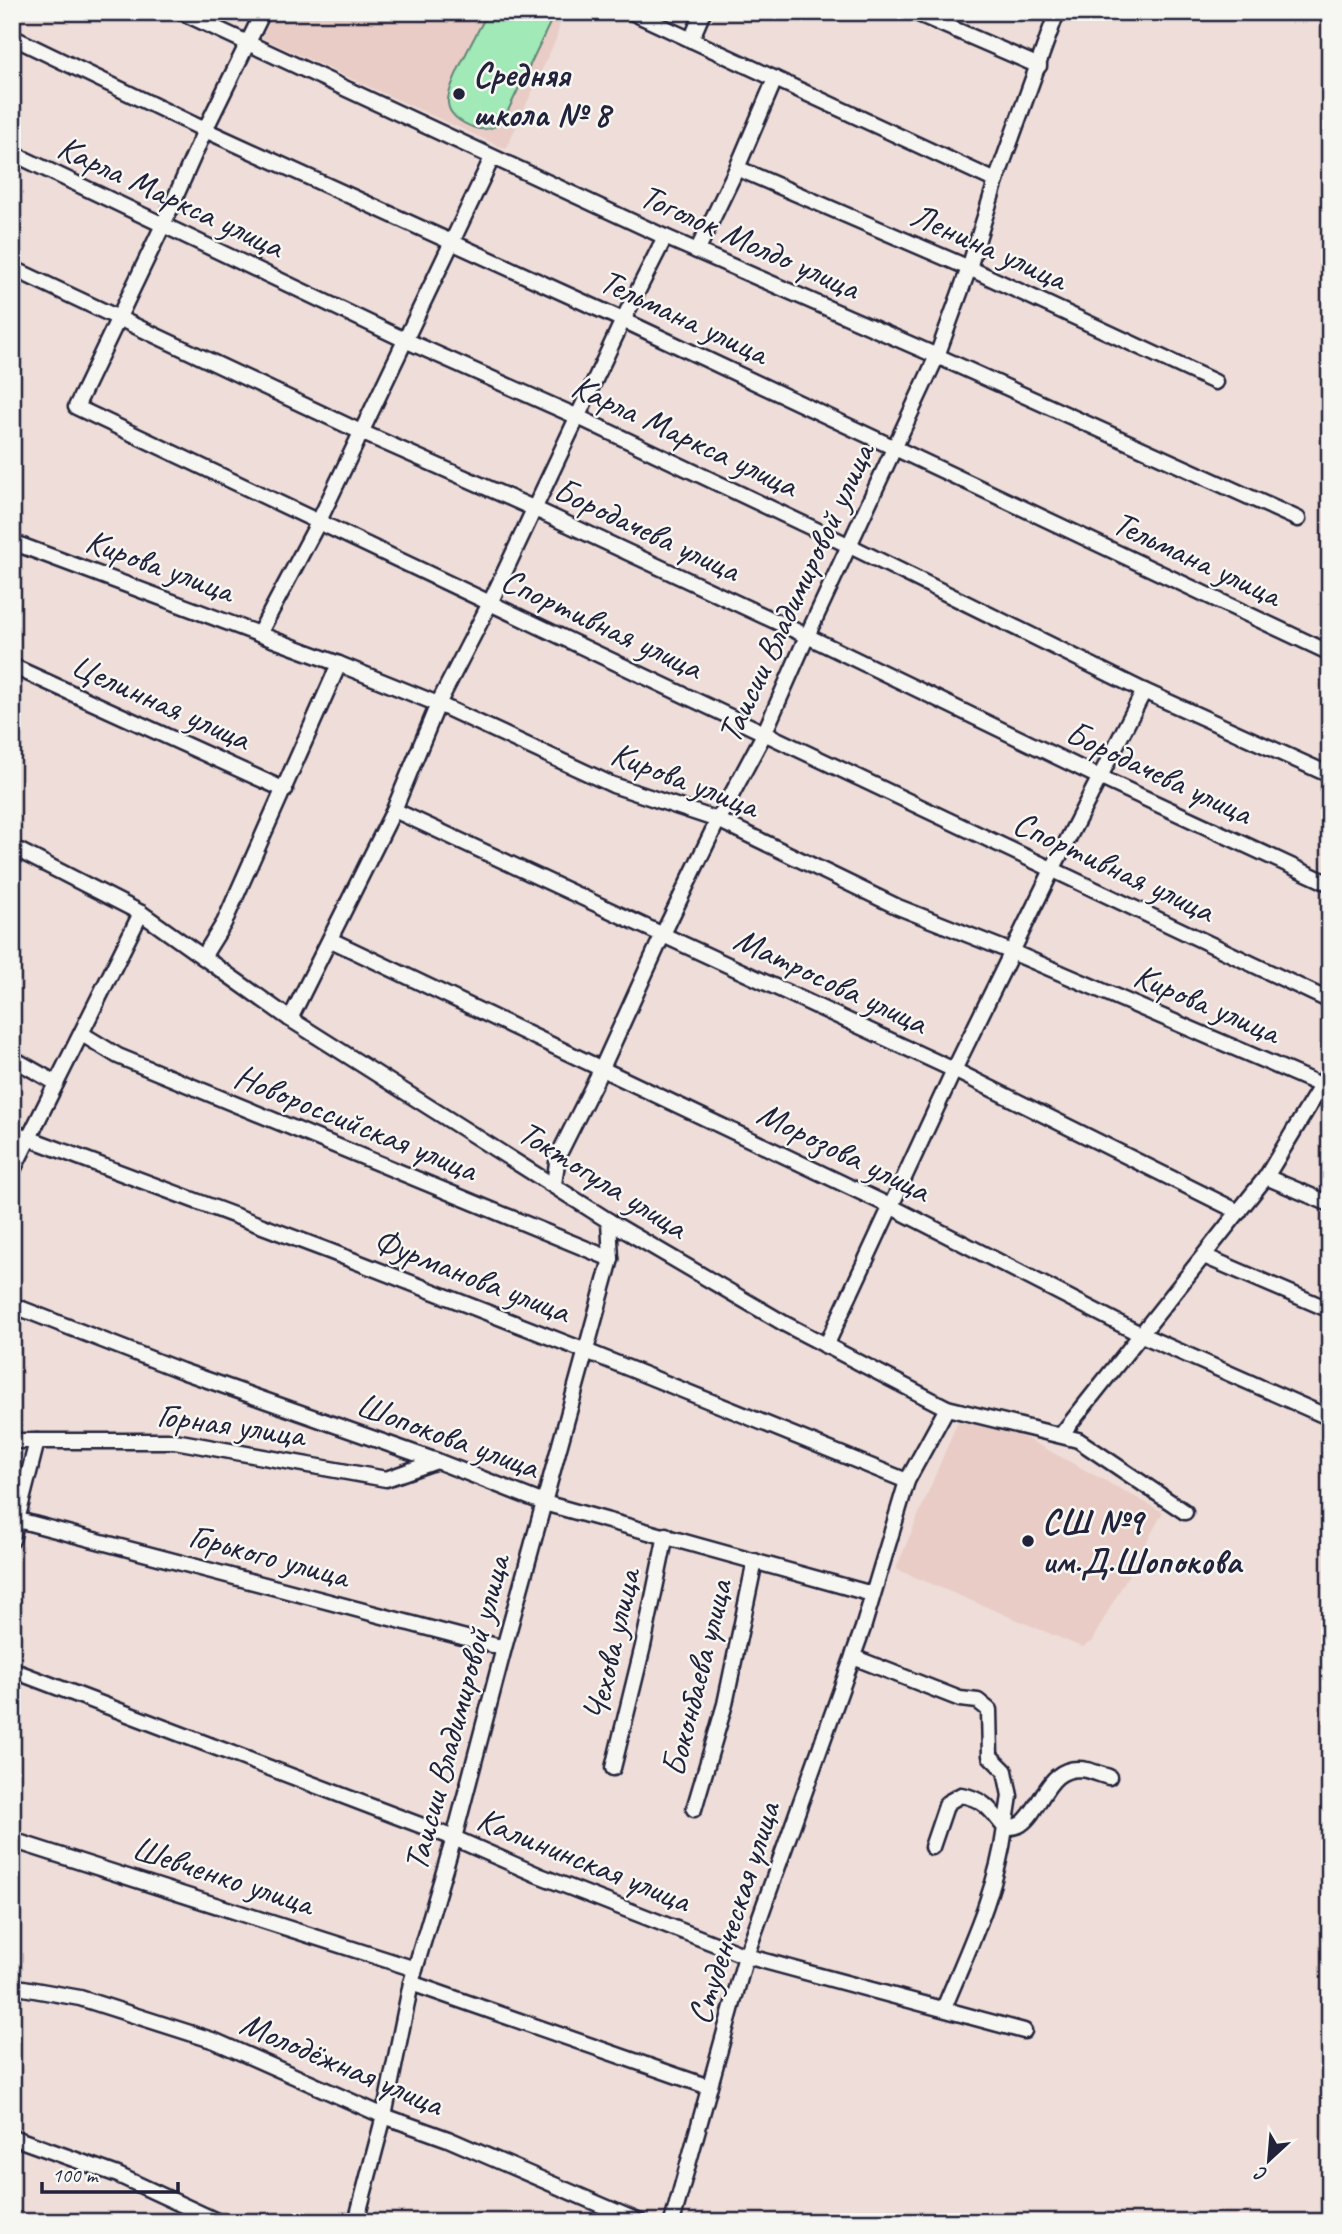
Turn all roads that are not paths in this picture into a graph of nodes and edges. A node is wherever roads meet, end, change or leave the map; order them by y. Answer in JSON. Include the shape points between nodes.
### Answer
{"nodes":[{"id":1,"x":181,"y":12,"type":"edge"},
{"id":2,"x":263,"y":12,"type":"edge"},
{"id":3,"x":631,"y":12,"type":"edge"},
{"id":4,"x":703,"y":12,"type":"edge"},
{"id":5,"x":914,"y":12,"type":"edge"},
{"id":6,"x":1057,"y":12,"type":"edge"},
{"id":7,"x":12,"y":37,"type":"edge"},
{"id":8,"x":691,"y":40,"type":"junction"},
{"id":9,"x":248,"y":43,"type":"junction"},
{"id":10,"x":1039,"y":66,"type":"junction"},
{"id":11,"x":775,"y":79,"type":"junction"},
{"id":12,"x":205,"y":130,"type":"junction"},
{"id":13,"x":12,"y":153,"type":"edge"},
{"id":14,"x":492,"y":158,"type":"junction"},
{"id":15,"x":737,"y":167,"type":"junction"},
{"id":16,"x":996,"y":181,"type":"junction"},
{"id":17,"x":163,"y":225,"type":"junction"},
{"id":18,"x":665,"y":237,"type":"junction"},
{"id":19,"x":451,"y":243,"type":"junction"},
{"id":20,"x":697,"y":251,"type":"junction"},
{"id":21,"x":12,"y":268,"type":"edge"},
{"id":22,"x":969,"y":268,"type":"junction"},
{"id":23,"x":119,"y":317,"type":"junction"},
{"id":24,"x":623,"y":320,"type":"junction"},
{"id":25,"x":405,"y":340,"type":"junction"},
{"id":26,"x":937,"y":356,"type":"junction"},
{"id":27,"x":1215,"y":382,"type":"dead end"},
{"id":28,"x":578,"y":417,"type":"junction"},
{"id":29,"x":361,"y":432,"type":"junction"},
{"id":30,"x":896,"y":449,"type":"junction"},
{"id":31,"x":533,"y":508,"type":"junction"},
{"id":32,"x":1298,"y":519,"type":"dead end"},
{"id":33,"x":318,"y":523,"type":"junction"},
{"id":34,"x":12,"y":542,"type":"edge"},
{"id":35,"x":850,"y":546,"type":"junction"},
{"id":36,"x":491,"y":603,"type":"junction"},
{"id":37,"x":259,"y":634,"type":"junction"},
{"id":38,"x":807,"y":636,"type":"junction"},
{"id":39,"x":1330,"y":653,"type":"edge"},
{"id":40,"x":339,"y":664,"type":"junction"},
{"id":41,"x":12,"y":666,"type":"edge"},
{"id":42,"x":1144,"y":691,"type":"junction"},
{"id":43,"x":438,"y":704,"type":"junction"},
{"id":44,"x":764,"y":734,"type":"junction"},
{"id":45,"x":1330,"y":775,"type":"edge"},
{"id":46,"x":1099,"y":777,"type":"junction"},
{"id":47,"x":285,"y":790,"type":"junction"},
{"id":48,"x":394,"y":810,"type":"junction"},
{"id":49,"x":719,"y":820,"type":"junction"},
{"id":50,"x":12,"y":847,"type":"edge"},
{"id":51,"x":1052,"y":870,"type":"junction"},
{"id":52,"x":1330,"y":884,"type":"edge"},
{"id":53,"x":141,"y":914,"type":"junction"},
{"id":54,"x":663,"y":934,"type":"junction"},
{"id":55,"x":331,"y":940,"type":"junction"},
{"id":56,"x":1013,"y":952,"type":"junction"},
{"id":57,"x":203,"y":957,"type":"junction"},
{"id":58,"x":1330,"y":1001,"type":"edge"},
{"id":59,"x":290,"y":1020,"type":"junction"},
{"id":60,"x":82,"y":1034,"type":"junction"},
{"id":61,"x":12,"y":1058,"type":"edge"},
{"id":62,"x":603,"y":1068,"type":"junction"},
{"id":63,"x":954,"y":1070,"type":"junction"},
{"id":64,"x":1330,"y":1071,"type":"edge"},
{"id":65,"x":56,"y":1083,"type":"junction"},
{"id":66,"x":1325,"y":1087,"type":"edge"},
{"id":67,"x":12,"y":1132,"type":"edge"},
{"id":68,"x":29,"y":1139,"type":"junction"},
{"id":69,"x":12,"y":1172,"type":"edge"},
{"id":70,"x":1266,"y":1177,"type":"junction"},
{"id":71,"x":554,"y":1184,"type":"junction"},
{"id":72,"x":1330,"y":1204,"type":"edge"},
{"id":73,"x":892,"y":1207,"type":"junction"},
{"id":74,"x":1239,"y":1212,"type":"junction"},
{"id":75,"x":609,"y":1221,"type":"junction"},
{"id":76,"x":1204,"y":1256,"type":"junction"},
{"id":77,"x":611,"y":1259,"type":"junction"},
{"id":78,"x":12,"y":1305,"type":"edge"},
{"id":79,"x":1330,"y":1310,"type":"edge"},
{"id":80,"x":1142,"y":1335,"type":"junction"},
{"id":81,"x":826,"y":1346,"type":"junction"},
{"id":82,"x":586,"y":1351,"type":"junction"},
{"id":83,"x":947,"y":1408,"type":"junction"},
{"id":84,"x":1330,"y":1418,"type":"edge"},
{"id":85,"x":1060,"y":1435,"type":"junction"},
{"id":86,"x":12,"y":1441,"type":"edge"},
{"id":87,"x":37,"y":1441,"type":"junction"},
{"id":88,"x":437,"y":1461,"type":"junction"},
{"id":89,"x":908,"y":1481,"type":"junction"},
{"id":90,"x":544,"y":1503,"type":"junction"},
{"id":91,"x":1185,"y":1512,"type":"dead end"},
{"id":92,"x":18,"y":1520,"type":"junction"},
{"id":93,"x":666,"y":1535,"type":"junction"},
{"id":94,"x":12,"y":1540,"type":"edge"},
{"id":95,"x":755,"y":1560,"type":"junction"},
{"id":96,"x":872,"y":1594,"type":"junction"},
{"id":97,"x":504,"y":1648,"type":"junction"},
{"id":98,"x":853,"y":1657,"type":"junction"},
{"id":99,"x":12,"y":1670,"type":"edge"},
{"id":100,"x":613,"y":1768,"type":"dead end"},
{"id":101,"x":1109,"y":1777,"type":"dead end"},
{"id":102,"x":694,"y":1809,"type":"dead end"},
{"id":103,"x":1005,"y":1828,"type":"junction"},
{"id":104,"x":454,"y":1838,"type":"junction"},
{"id":105,"x":12,"y":1840,"type":"edge"},
{"id":106,"x":932,"y":1847,"type":"dead end"},
{"id":107,"x":746,"y":1956,"type":"junction"},
{"id":108,"x":413,"y":1976,"type":"junction"},
{"id":109,"x":12,"y":1986,"type":"edge"},
{"id":110,"x":944,"y":2008,"type":"junction"},
{"id":111,"x":1024,"y":2031,"type":"dead end"},
{"id":112,"x":709,"y":2087,"type":"junction"},
{"id":113,"x":384,"y":2116,"type":"junction"},
{"id":114,"x":12,"y":2137,"type":"edge"},
{"id":115,"x":219,"y":2222,"type":"edge"},
{"id":116,"x":356,"y":2222,"type":"edge"},
{"id":117,"x":640,"y":2222,"type":"edge"},
{"id":118,"x":672,"y":2222,"type":"edge"}],
"edges":[{"from":1,"to":9,"type":"street","name":"Тоголок Молдо улица"},
{"from":2,"to":9,"type":"street"},
{"from":3,"to":8,"type":"street"},
{"from":4,"to":8,"type":"street"},
{"from":5,"to":10,"type":"street"},
{"from":6,"to":10,"type":"street","name":"Таисии Владимировой улица"},
{"from":7,"to":12,"type":"street","name":"Тельмана улица"},
{"from":8,"to":11,"type":"street"},
{"from":9,"to":12,"type":"street"},
{"from":9,"to":14,"type":"street","name":"Тоголок Молдо улица"},
{"from":10,"to":16,"type":"street","name":"Таисии Владимировой улица"},
{"from":11,"to":15,"type":"street"},
{"from":11,"to":16,"type":"street"},
{"from":12,"to":17,"type":"street"},
{"from":12,"to":19,"type":"street","name":"Тельмана улица"},
{"from":13,"to":17,"type":"street","name":"Карла Маркса улица"},
{"from":14,"to":18,"type":"street","name":"Тоголок Молдо улица"},
{"from":14,"to":19,"type":"street"},
{"from":15,"to":20,"type":"street"},
{"from":15,"to":22,"type":"street","name":"Ленина улица"},
{"from":16,"to":22,"type":"street","name":"Таисии Владимировой улица"},
{"from":17,"to":23,"type":"street"},
{"from":17,"to":25,"type":"street","name":"Карла Маркса улица"},
{"from":18,"to":20,"type":"street","name":"Тоголок Молдо улица"},
{"from":18,"to":24,"type":"street"},
{"from":19,"to":24,"type":"street","name":"Тельмана улица"},
{"from":19,"to":25,"type":"street"},
{"from":20,"to":26,"type":"street","name":"Тоголок Молдо улица"},
{"from":21,"to":23,"type":"street","name":"Бородачева улица"},
{"from":22,"to":26,"type":"street","name":"Таисии Владимировой улица"},
{"from":22,"to":27,"type":"street","name":"Ленина улица"},
{"from":23,"to":29,"type":"street","name":"Бородачева улица"},
{"from":23,"to":33,"type":"street","name":"Спортивная улица","via":[[76,408]]},
{"from":24,"to":28,"type":"street"},
{"from":24,"to":30,"type":"street","name":"Тельмана улица"},
{"from":25,"to":28,"type":"street","name":"Карла Маркса улица"},
{"from":25,"to":29,"type":"street"},
{"from":26,"to":30,"type":"street","name":"Таисии Владимировой улица"},
{"from":26,"to":32,"type":"street","name":"Тоголок Молдо улица"},
{"from":28,"to":31,"type":"street"},
{"from":28,"to":35,"type":"street","name":"Карла Маркса улица"},
{"from":29,"to":31,"type":"street","name":"Бородачева улица"},
{"from":29,"to":33,"type":"street"},
{"from":30,"to":35,"type":"street","name":"Таисии Владимировой улица"},
{"from":30,"to":39,"type":"street","name":"Тельмана улица"},
{"from":31,"to":36,"type":"street"},
{"from":31,"to":38,"type":"street","name":"Бородачева улица"},
{"from":33,"to":36,"type":"street","name":"Спортивная улица"},
{"from":33,"to":37,"type":"street"},
{"from":34,"to":37,"type":"street","name":"Кирова улица"},
{"from":35,"to":38,"type":"street","name":"Таисии Владимировой улица"},
{"from":35,"to":42,"type":"street","name":"Карла Маркса улица"},
{"from":36,"to":43,"type":"street"},
{"from":36,"to":44,"type":"street","name":"Спортивная улица"},
{"from":37,"to":40,"type":"street","name":"Кирова улица"},
{"from":38,"to":44,"type":"street","name":"Таисии Владимировой улица"},
{"from":38,"to":46,"type":"street","name":"Бородачева улица"},
{"from":40,"to":43,"type":"street","name":"Кирова улица"},
{"from":40,"to":47,"type":"street"},
{"from":41,"to":47,"type":"street","name":"Целинная улица"},
{"from":42,"to":45,"type":"street","name":"Карла Маркса улица"},
{"from":42,"to":46,"type":"street"},
{"from":43,"to":48,"type":"street"},
{"from":43,"to":49,"type":"street","name":"Кирова улица","via":[[612,785]]},
{"from":44,"to":49,"type":"street","name":"Таисии Владимировой улица"},
{"from":44,"to":51,"type":"street","name":"Спортивная улица"},
{"from":46,"to":51,"type":"street"},
{"from":46,"to":52,"type":"street","name":"Бородачева улица"},
{"from":47,"to":57,"type":"street","via":[[224,923]]},
{"from":48,"to":54,"type":"street","name":"Матросова улица"},
{"from":48,"to":55,"type":"street"},
{"from":49,"to":54,"type":"street","name":"Таисии Владимировой улица"},
{"from":49,"to":56,"type":"street","name":"Кирова улица","via":[[898,906]]},
{"from":50,"to":53,"type":"street","name":"Токтогула улица"},
{"from":51,"to":56,"type":"street"},
{"from":51,"to":58,"type":"street","name":"Спортивная улица"},
{"from":53,"to":57,"type":"street","name":"Токтогула улица"},
{"from":53,"to":60,"type":"street"},
{"from":54,"to":62,"type":"street","name":"Таисии Владимировой улица"},
{"from":54,"to":63,"type":"street","name":"Матросова улица"},
{"from":55,"to":59,"type":"street"},
{"from":55,"to":62,"type":"street","name":"Морозова улица"},
{"from":56,"to":63,"type":"street"},
{"from":56,"to":66,"type":"street","name":"Кирова улица"},
{"from":57,"to":59,"type":"street","name":"Токтогула улица"},
{"from":59,"to":71,"type":"street","name":"Токтогула улица"},
{"from":60,"to":65,"type":"street"},
{"from":60,"to":77,"type":"street","name":"Новороссийская улица","via":[[118,1056]]},
{"from":61,"to":65,"type":"street"},
{"from":62,"to":71,"type":"street","name":"Таисии Владимировой улица","via":[[558,1156]]},
{"from":62,"to":73,"type":"street","name":"Морозова улица"},
{"from":63,"to":73,"type":"street"},
{"from":63,"to":74,"type":"street","name":"Матросова улица"},
{"from":64,"to":66,"type":"street"},
{"from":65,"to":68,"type":"street"},
{"from":66,"to":70,"type":"street"},
{"from":67,"to":68,"type":"street","name":"Фурманова улица"},
{"from":68,"to":69,"type":"street"},
{"from":68,"to":82,"type":"street","name":"Фурманова улица"},
{"from":70,"to":72,"type":"street"},
{"from":70,"to":74,"type":"street"},
{"from":71,"to":75,"type":"street","name":"Токтогула улица"},
{"from":73,"to":80,"type":"street","name":"Морозова улица"},
{"from":73,"to":81,"type":"street"},
{"from":74,"to":76,"type":"street"},
{"from":75,"to":77,"type":"street","name":"Таисии Владимировой улица"},
{"from":75,"to":81,"type":"street","name":"Токтогула улица"},
{"from":76,"to":79,"type":"street"},
{"from":76,"to":80,"type":"street"},
{"from":77,"to":82,"type":"street","name":"Таисии Владимировой улица"},
{"from":78,"to":88,"type":"street","name":"Шопокова улица"},
{"from":80,"to":84,"type":"street","name":"Морозова улица"},
{"from":80,"to":85,"type":"street"},
{"from":81,"to":83,"type":"street","name":"Токтогула улица"},
{"from":82,"to":89,"type":"street","name":"Фурманова улица"},
{"from":82,"to":90,"type":"street","name":"Таисии Владимировой улица"},
{"from":83,"to":85,"type":"street","name":"Токтогула улица"},
{"from":83,"to":89,"type":"street"},
{"from":85,"to":91,"type":"street","name":"Токтогула улица","via":[[1077,1440]]},
{"from":86,"to":87,"type":"street","name":"Горная улица"},
{"from":87,"to":88,"type":"street","name":"Горная улица","via":[[175,1441],[386,1479]]},
{"from":87,"to":92,"type":"street"},
{"from":88,"to":90,"type":"street","name":"Шопокова улица"},
{"from":89,"to":96,"type":"street"},
{"from":90,"to":93,"type":"street","name":"Шопокова улица"},
{"from":90,"to":97,"type":"street","name":"Таисии Владимировой улица"},
{"from":92,"to":94,"type":"street"},
{"from":92,"to":97,"type":"street","name":"Горького улица"},
{"from":93,"to":95,"type":"street","name":"Шопокова улица"},
{"from":93,"to":100,"type":"street","name":"Чехова улица"},
{"from":95,"to":96,"type":"street","name":"Шопокова улица"},
{"from":95,"to":102,"type":"street","name":"Боконбаева улица","via":[[725,1704]]},
{"from":96,"to":98,"type":"street","name":"Студенческая улица"},
{"from":97,"to":104,"type":"street","name":"Таисии Владимировой улица"},
{"from":98,"to":103,"type":"street","via":[[960,1699],[978,1701],[989,1710],[990,1756],[1005,1771],[1010,1796]]},
{"from":98,"to":107,"type":"street","name":"Студенческая улица"},
{"from":99,"to":104,"type":"street","name":"Калининская улица"},
{"from":101,"to":103,"type":"street","via":[[1085,1770],[1067,1771],[1048,1786],[1024,1822]]},
{"from":103,"to":106,"type":"street","via":[[976,1798],[961,1795],[947,1803]]},
{"from":103,"to":110,"type":"street","via":[[1002,1857],[984,1912]]},
{"from":104,"to":107,"type":"street","name":"Калининская улица"},
{"from":104,"to":108,"type":"street","name":"Таисии Владимировой улица"},
{"from":105,"to":108,"type":"street","name":"Шевченко улица"},
{"from":107,"to":110,"type":"street","name":"Калининская улица"},
{"from":107,"to":112,"type":"street","name":"Студенческая улица"},
{"from":108,"to":112,"type":"street","name":"Шевченко улица"},
{"from":108,"to":113,"type":"street","name":"Таисии Владимировой улица"},
{"from":109,"to":113,"type":"street","name":"Молодёжная улица","via":[[80,1998],[215,2041]]},
{"from":110,"to":111,"type":"street","name":"Калининская улица"},
{"from":112,"to":118,"type":"street","name":"Студенческая улица"},
{"from":113,"to":116,"type":"street","name":"Таисии Владимировой улица"},
{"from":113,"to":117,"type":"street","name":"Молодёжная улица"},
{"from":114,"to":115,"type":"street","via":[[118,2175]]}]}
